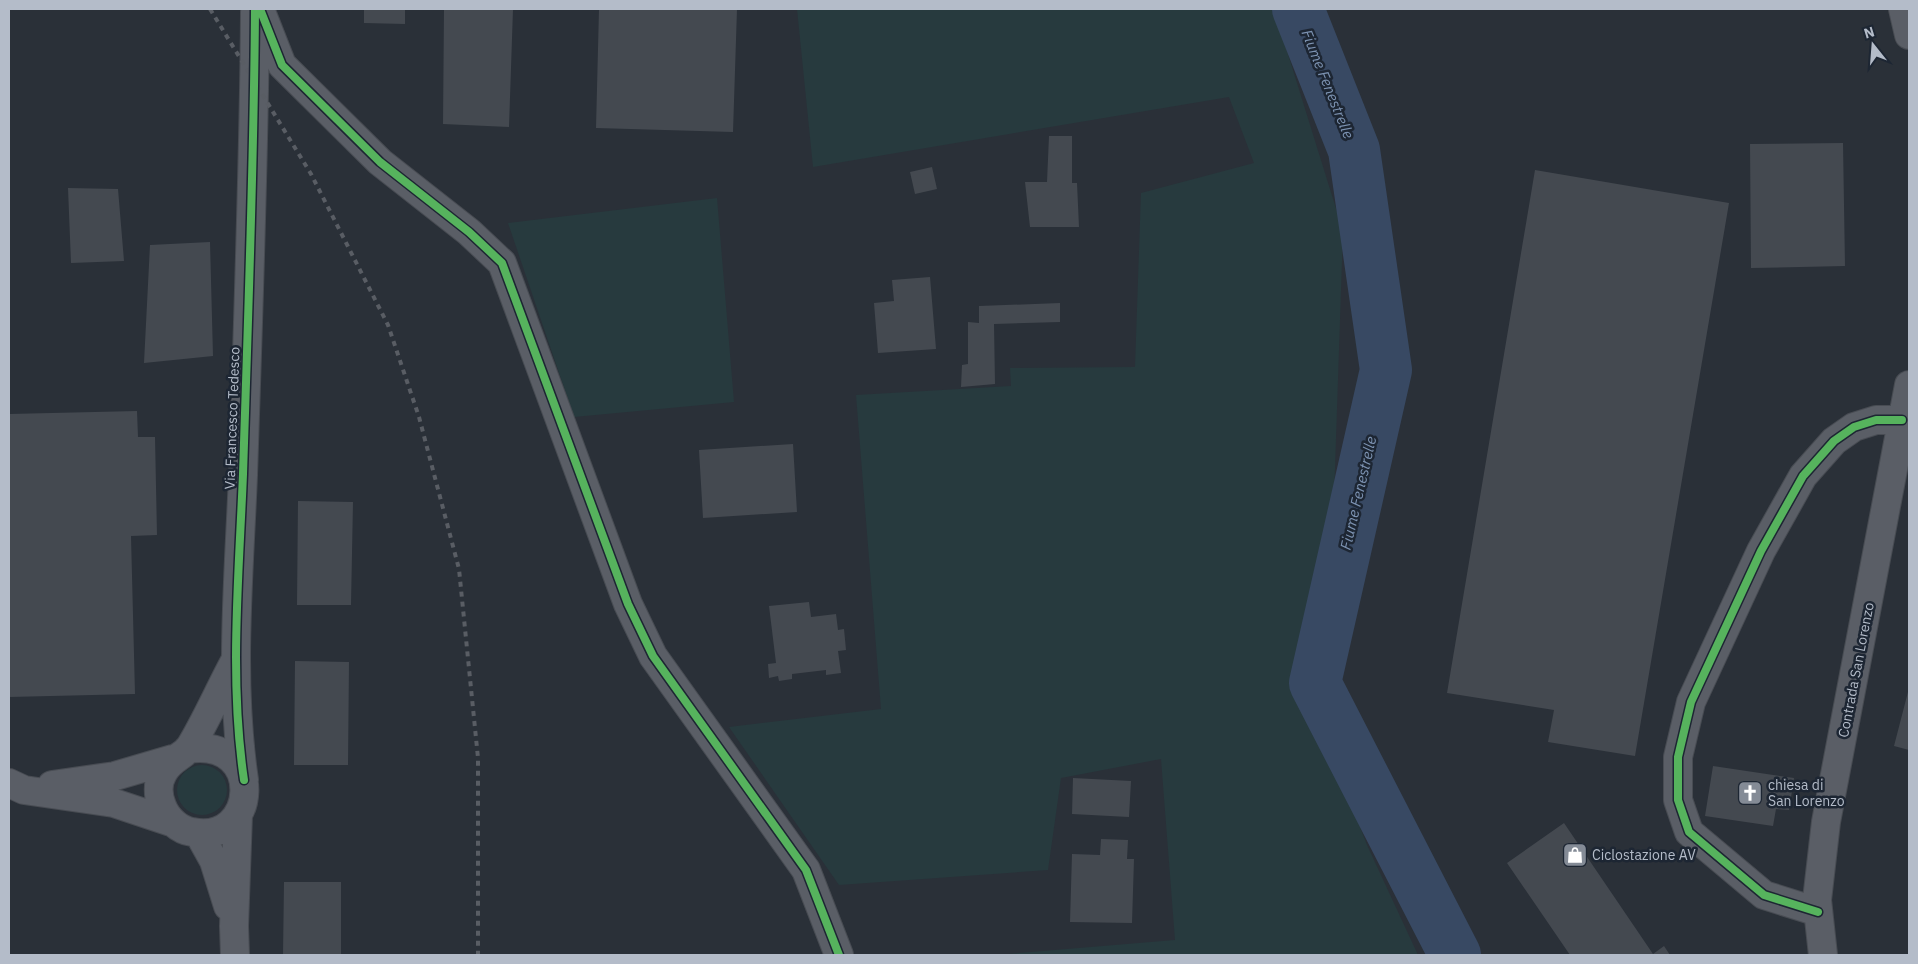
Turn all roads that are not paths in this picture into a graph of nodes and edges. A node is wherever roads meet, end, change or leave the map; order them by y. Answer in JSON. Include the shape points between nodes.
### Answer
{"nodes":[{"id":1,"x":255,"y":9,"type":"edge"},
{"id":2,"x":260,"y":9,"type":"edge"},
{"id":3,"x":1903,"y":9,"type":"edge"},
{"id":4,"x":1909,"y":35,"type":"edge"},
{"id":5,"x":1909,"y":385,"type":"edge"},
{"id":6,"x":1902,"y":420,"type":"junction"},
{"id":7,"x":236,"y":658,"type":"junction"},
{"id":8,"x":181,"y":754,"type":"junction"},
{"id":9,"x":244,"y":780,"type":"junction"},
{"id":10,"x":14,"y":787,"type":"edge"},
{"id":11,"x":238,"y":815,"type":"junction"},
{"id":12,"x":174,"y":824,"type":"junction"},
{"id":13,"x":199,"y":834,"type":"junction"},
{"id":14,"x":1818,"y":912,"type":"junction"},
{"id":15,"x":234,"y":926,"type":"junction"},
{"id":16,"x":235,"y":955,"type":"edge"},
{"id":17,"x":839,"y":955,"type":"edge"},
{"id":18,"x":1823,"y":955,"type":"edge"}],
"edges":[{"from":1,"to":7,"type":"street","name":"Via Francesco Tedesco","via":[[251,234]]},
{"from":2,"to":17,"type":"street","via":[[282,65],[380,162],[469,232],[502,263],[628,604],[653,656],[806,870]]},
{"from":3,"to":4,"type":"street"},
{"from":5,"to":6,"type":"street","name":"Contrada San Lorenzo"},
{"from":6,"to":14,"type":"street","name":"Contrada San Lorenzo","via":[[1826,822]]},
{"from":6,"to":14,"type":"street","via":[[1876,420],[1854,427],[1834,441],[1803,476],[1761,551],[1691,702],[1678,757],[1678,800],[1689,832],[1764,895]]},
{"from":7,"to":8,"type":"street","name":"Via Francesco Tedesco"},
{"from":7,"to":9,"type":"street","name":"Via Francesco Tedesco","via":[[239,747]]},
{"from":8,"to":9,"type":"street","via":[[202,747],[217,750],[234,762]]},
{"from":8,"to":10,"type":"street","via":[[115,776]]},
{"from":8,"to":12,"type":"street","name":"Via Francesco Tedesco","via":[[162,774],[159,789],[164,811]]},
{"from":9,"to":11,"type":"street","name":"Via Francesco Tedesco","via":[[246,792]]},
{"from":10,"to":12,"type":"street","via":[[114,803]]},
{"from":11,"to":13,"type":"street","via":[[228,825]]},
{"from":11,"to":15,"type":"street","name":"Via Francesco Tedesco"},
{"from":12,"to":13,"type":"street"},
{"from":13,"to":15,"type":"street","name":"Via Francesco Tedesco","via":[[214,861]]},
{"from":14,"to":18,"type":"street","name":"Contrada San Lorenzo"},
{"from":15,"to":16,"type":"street","name":"Via Francesco Tedesco"}]}
